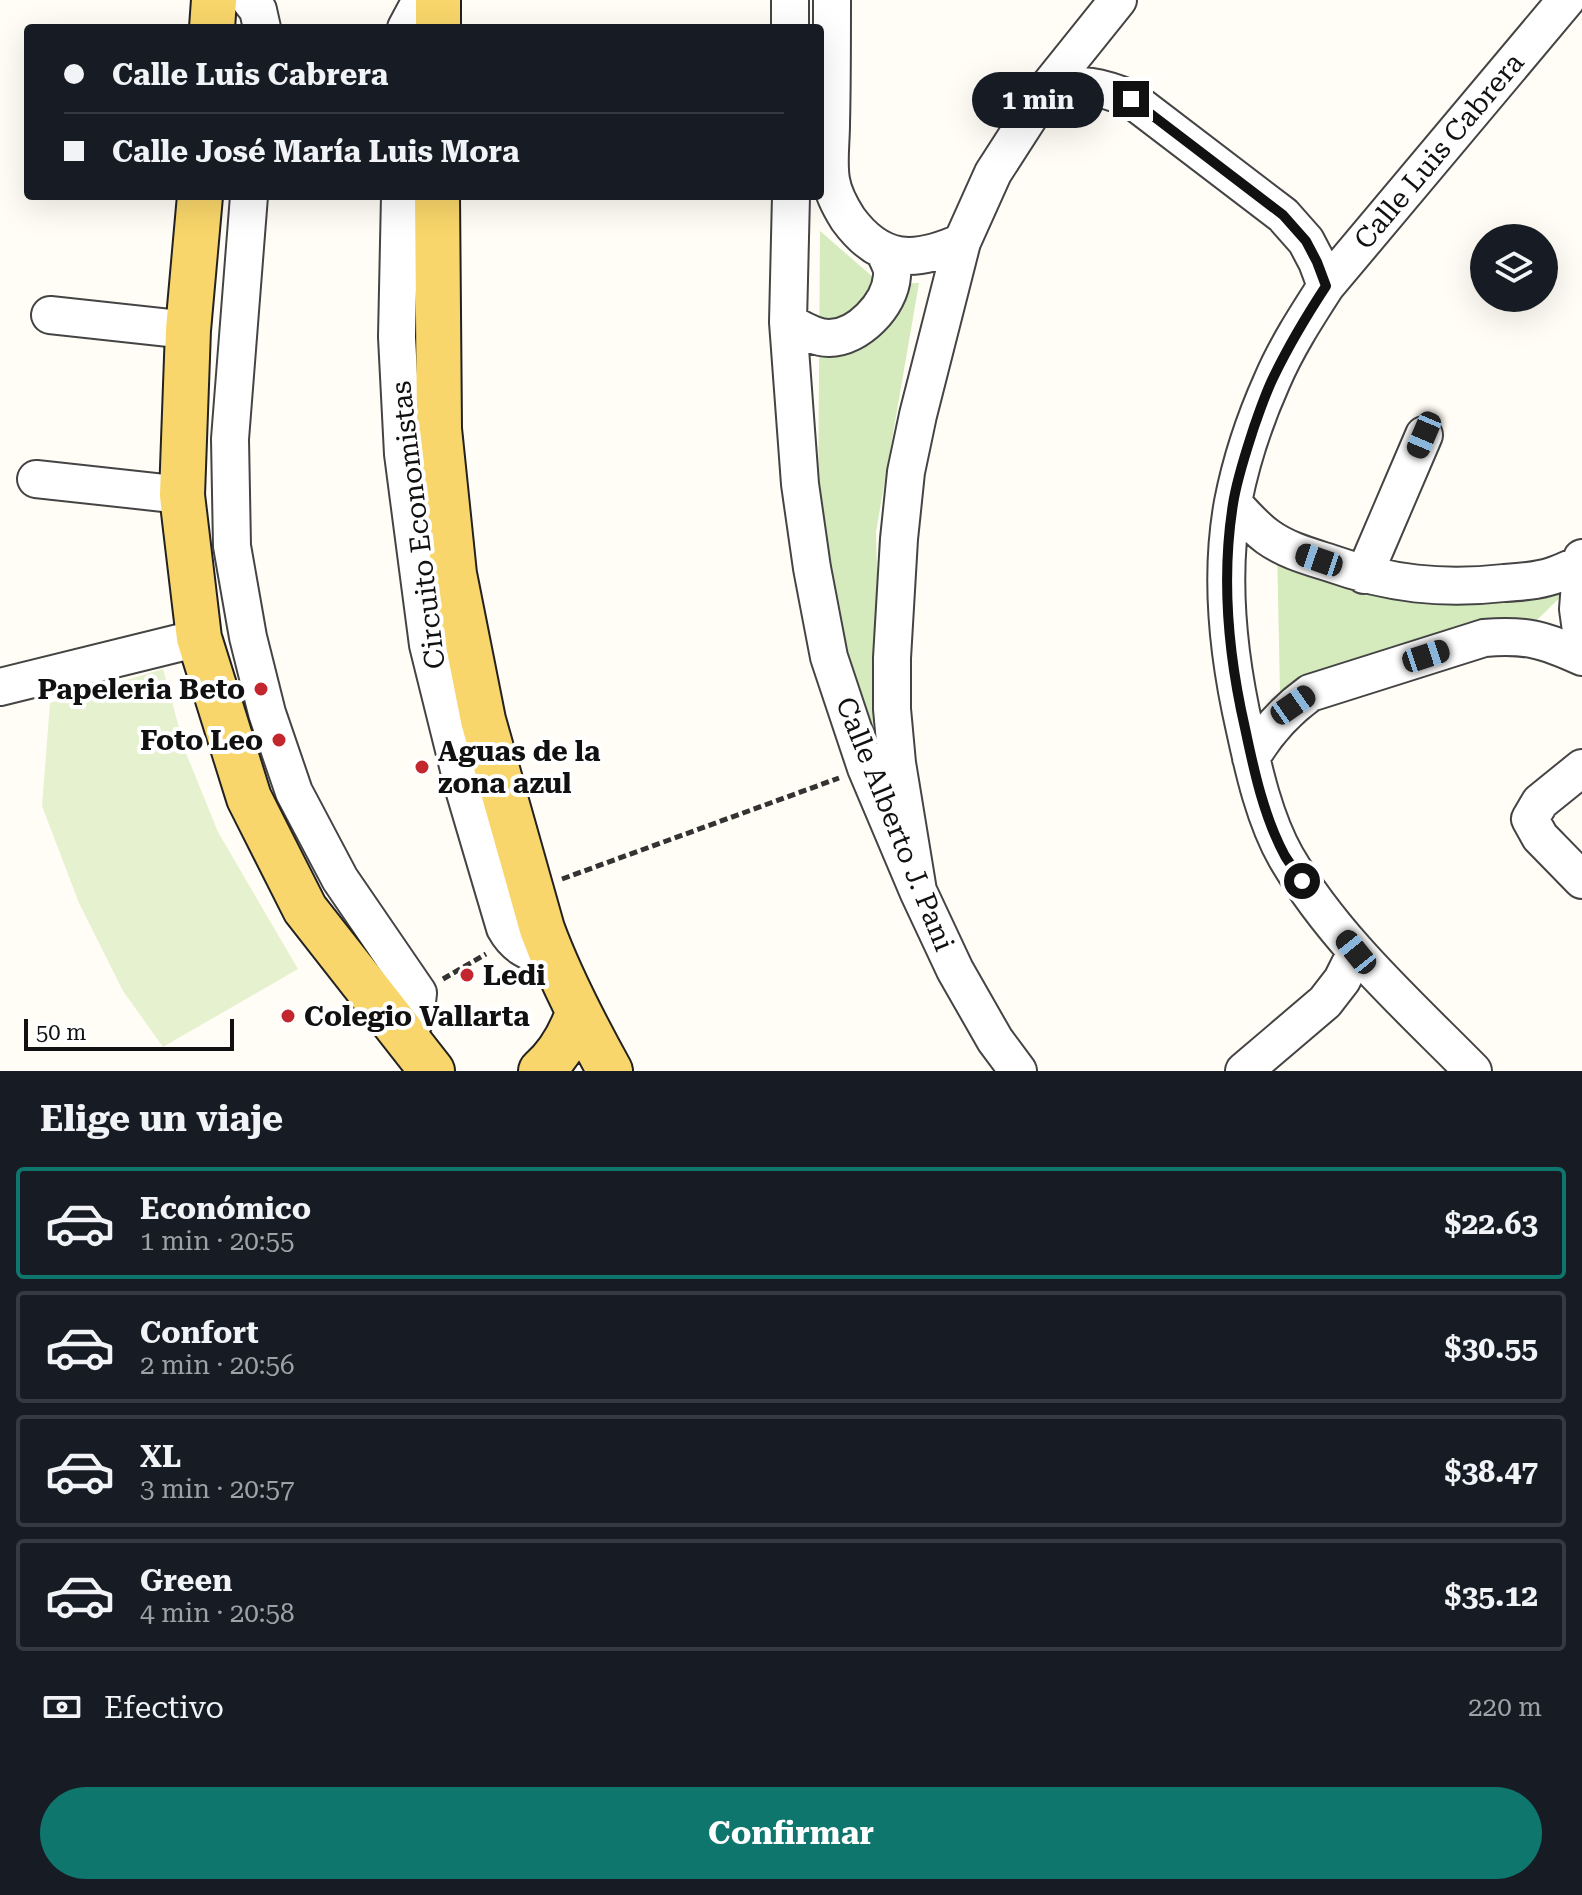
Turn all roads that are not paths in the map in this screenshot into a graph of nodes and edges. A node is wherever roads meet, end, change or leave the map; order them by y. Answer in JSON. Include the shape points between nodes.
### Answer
{"nodes":[{"id":1,"x":214,"y":0,"type":"edge"},
{"id":2,"x":250,"y":0,"type":"edge"},
{"id":3,"x":421,"y":0,"type":"edge"},
{"id":4,"x":438,"y":0,"type":"edge"},
{"id":5,"x":790,"y":0,"type":"edge"},
{"id":6,"x":832,"y":0,"type":"edge"},
{"id":7,"x":1118,"y":0,"type":"edge"},
{"id":8,"x":1566,"y":0,"type":"edge"},
{"id":9,"x":212,"y":24,"type":"edge"},
{"id":10,"x":261,"y":24,"type":"edge"},
{"id":11,"x":408,"y":24,"type":"edge"},
{"id":12,"x":438,"y":24,"type":"edge"},
{"id":13,"x":790,"y":24,"type":"edge"},
{"id":14,"x":1049,"y":86,"type":"junction"},
{"id":15,"x":200,"y":200,"type":"edge"},
{"id":16,"x":249,"y":200,"type":"edge"},
{"id":17,"x":400,"y":200,"type":"edge"},
{"id":18,"x":437,"y":200,"type":"edge"},
{"id":19,"x":791,"y":200,"type":"edge"},
{"id":20,"x":962,"y":242,"type":"junction"},
{"id":21,"x":885,"y":253,"type":"junction"},
{"id":22,"x":1326,"y":286,"type":"junction"},
{"id":23,"x":50,"y":315,"type":"dead end"},
{"id":24,"x":788,"y":322,"type":"junction"},
{"id":25,"x":188,"y":330,"type":"junction"},
{"id":26,"x":1424,"y":435,"type":"dead end"},
{"id":27,"x":36,"y":479,"type":"dead end"},
{"id":28,"x":182,"y":495,"type":"junction"},
{"id":29,"x":1233,"y":503,"type":"junction"},
{"id":30,"x":1581,"y":561,"type":"edge"},
{"id":31,"x":1364,"y":575,"type":"junction"},
{"id":32,"x":199,"y":638,"type":"junction"},
{"id":33,"x":1582,"y":638,"type":"edge"},
{"id":34,"x":1582,"y":657,"type":"edge"},
{"id":35,"x":0,"y":687,"type":"edge"},
{"id":36,"x":1251,"y":758,"type":"junction"},
{"id":37,"x":1582,"y":768,"type":"edge"},
{"id":38,"x":1582,"y":880,"type":"edge"},
{"id":39,"x":918,"y":891,"type":"junction"},
{"id":40,"x":1356,"y":952,"type":"junction"},
{"id":41,"x":554,"y":961,"type":"junction"},
{"id":42,"x":578,"y":1013,"type":"junction"},
{"id":43,"x":418,"y":1055,"type":"edge"},
{"id":44,"x":541,"y":1071,"type":"edge"},
{"id":45,"x":610,"y":1071,"type":"edge"},
{"id":46,"x":1018,"y":1071,"type":"edge"},
{"id":47,"x":1244,"y":1071,"type":"edge"},
{"id":48,"x":1473,"y":1071,"type":"edge"}],
"edges":[{"from":1,"to":9,"type":"main road"},
{"from":2,"to":10,"type":"street"},
{"from":3,"to":11,"type":"street"},
{"from":4,"to":12,"type":"main road"},
{"from":5,"to":13,"type":"street"},
{"from":6,"to":21,"type":"street","via":[[831,180],[841,209],[858,232]]},
{"from":7,"to":14,"type":"street"},
{"from":8,"to":22,"type":"street","name":"Calle Luis Cabrera"},
{"from":14,"to":20,"type":"street","via":[[993,173]]},
{"from":14,"to":22,"type":"street","via":[[1095,86],[1131,99],[1283,215],[1306,241]]},
{"from":15,"to":25,"type":"main road"},
{"from":16,"to":43,"type":"street","via":[[230,439],[232,546],[248,637],[294,792],[340,879],[418,993]]},
{"from":17,"to":41,"type":"street","name":"Circuito Economistas","via":[[397,337],[403,454],[428,645],[505,928],[524,949]]},
{"from":18,"to":41,"type":"main road","name":"Circuito Economistas","via":[[439,429],[454,574],[483,720]]},
{"from":19,"to":24,"type":"street","name":"Calle Alberto J. Pani"},
{"from":20,"to":21,"type":"street","via":[[925,256]]},
{"from":20,"to":39,"type":"street","via":[[906,472],[894,600],[894,736]]},
{"from":21,"to":24,"type":"street","via":[[892,274],[889,290],[863,324],[846,335],[827,338]]},
{"from":22,"to":29,"type":"street","name":"Calle Luis Cabrera","via":[[1273,378]]},
{"from":23,"to":25,"type":"street"},
{"from":24,"to":39,"type":"street","name":"Calle Alberto J. Pani","via":[[800,484],[829,657],[866,768]]},
{"from":25,"to":28,"type":"main road"},
{"from":26,"to":31,"type":"street"},
{"from":27,"to":28,"type":"street"},
{"from":28,"to":32,"type":"main road"},
{"from":29,"to":31,"type":"street","via":[[1270,539]]},
{"from":29,"to":36,"type":"street","name":"Calle Luis Cabrera","via":[[1228,626]]},
{"from":30,"to":31,"type":"street","via":[[1553,576],[1478,586],[1441,587]]},
{"from":30,"to":33,"type":"street"},
{"from":32,"to":35,"type":"street"},
{"from":32,"to":43,"type":"main road","via":[[249,798],[305,909]]},
{"from":34,"to":36,"type":"street","via":[[1527,637],[1484,638],[1310,693],[1279,719]]},
{"from":36,"to":40,"type":"street","name":"Calle Luis Cabrera","via":[[1285,855]]},
{"from":37,"to":38,"type":"street","via":[[1540,802],[1530,819],[1540,837]]},
{"from":39,"to":46,"type":"street","name":"Calle Alberto J. Pani","via":[[955,970]]},
{"from":40,"to":47,"type":"street","via":[[1325,1002]]},
{"from":40,"to":48,"type":"street","name":"Calle Luis Cabrera"},
{"from":41,"to":42,"type":"main road","name":"Circuito Economistas"},
{"from":42,"to":44,"type":"main road","via":[[560,1050]]},
{"from":42,"to":45,"type":"main road","name":"Circuito Economistas"}]}
